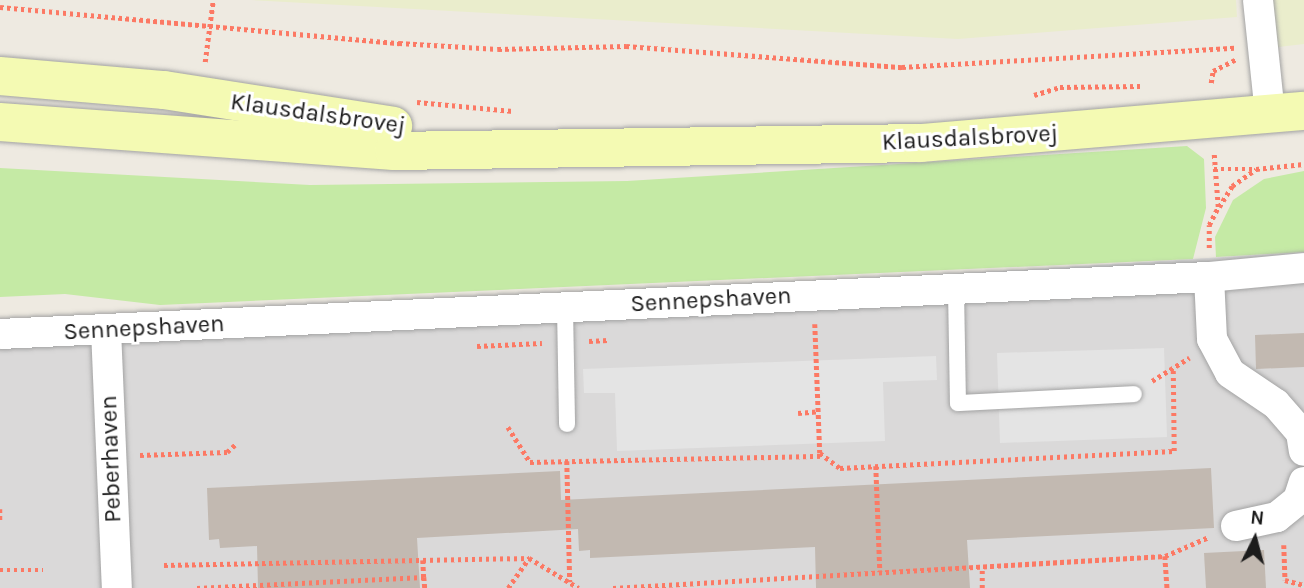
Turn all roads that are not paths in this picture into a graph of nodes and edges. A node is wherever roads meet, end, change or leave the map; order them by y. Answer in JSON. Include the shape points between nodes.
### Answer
{"nodes":[{"id":1,"x":1258,"y":0,"type":"edge"},
{"id":2,"x":0,"y":76,"type":"edge"},
{"id":3,"x":1281,"y":102,"type":"edge"},
{"id":4,"x":6,"y":125,"type":"edge"},
{"id":5,"x":636,"y":147,"type":"junction"},
{"id":6,"x":1304,"y":268,"type":"edge"},
{"id":7,"x":1209,"y":277,"type":"junction"},
{"id":8,"x":956,"y":290,"type":"junction"},
{"id":9,"x":565,"y":307,"type":"junction"},
{"id":10,"x":106,"y":330,"type":"junction"},
{"id":11,"x":0,"y":334,"type":"edge"},
{"id":12,"x":1134,"y":394,"type":"road end"},
{"id":13,"x":567,"y":424,"type":"dead end"},
{"id":14,"x":1304,"y":451,"type":"edge"},
{"id":15,"x":1304,"y":482,"type":"edge"},
{"id":16,"x":1236,"y":526,"type":"road end"},
{"id":17,"x":117,"y":588,"type":"edge"}],
"edges":[{"from":1,"to":3,"type":"street","via":[[1263,47]]},
{"from":2,"to":5,"type":"street","name":"Klausdalsbrovej","via":[[164,90],[362,123]]},
{"from":3,"to":5,"type":"street","name":"Klausdalsbrovej","via":[[921,143]]},
{"from":4,"to":5,"type":"street","name":"Klausdalsbrovej","via":[[394,151]]},
{"from":6,"to":7,"type":"street","name":"Sennepshaven"},
{"from":7,"to":8,"type":"street","name":"Sennepshaven"},
{"from":7,"to":14,"type":"street","via":[[1215,345],[1230,373],[1276,404],[1301,433]]},
{"from":8,"to":9,"type":"street","name":"Sennepshaven"},
{"from":8,"to":12,"type":"lane","via":[[958,402]]},
{"from":9,"to":10,"type":"street","name":"Sennepshaven"},
{"from":9,"to":13,"type":"lane"},
{"from":10,"to":11,"type":"street","name":"Sennepshaven"},
{"from":10,"to":17,"type":"street","name":"Peberhaven"},
{"from":15,"to":16,"type":"street","via":[[1298,500],[1278,517]]}]}
